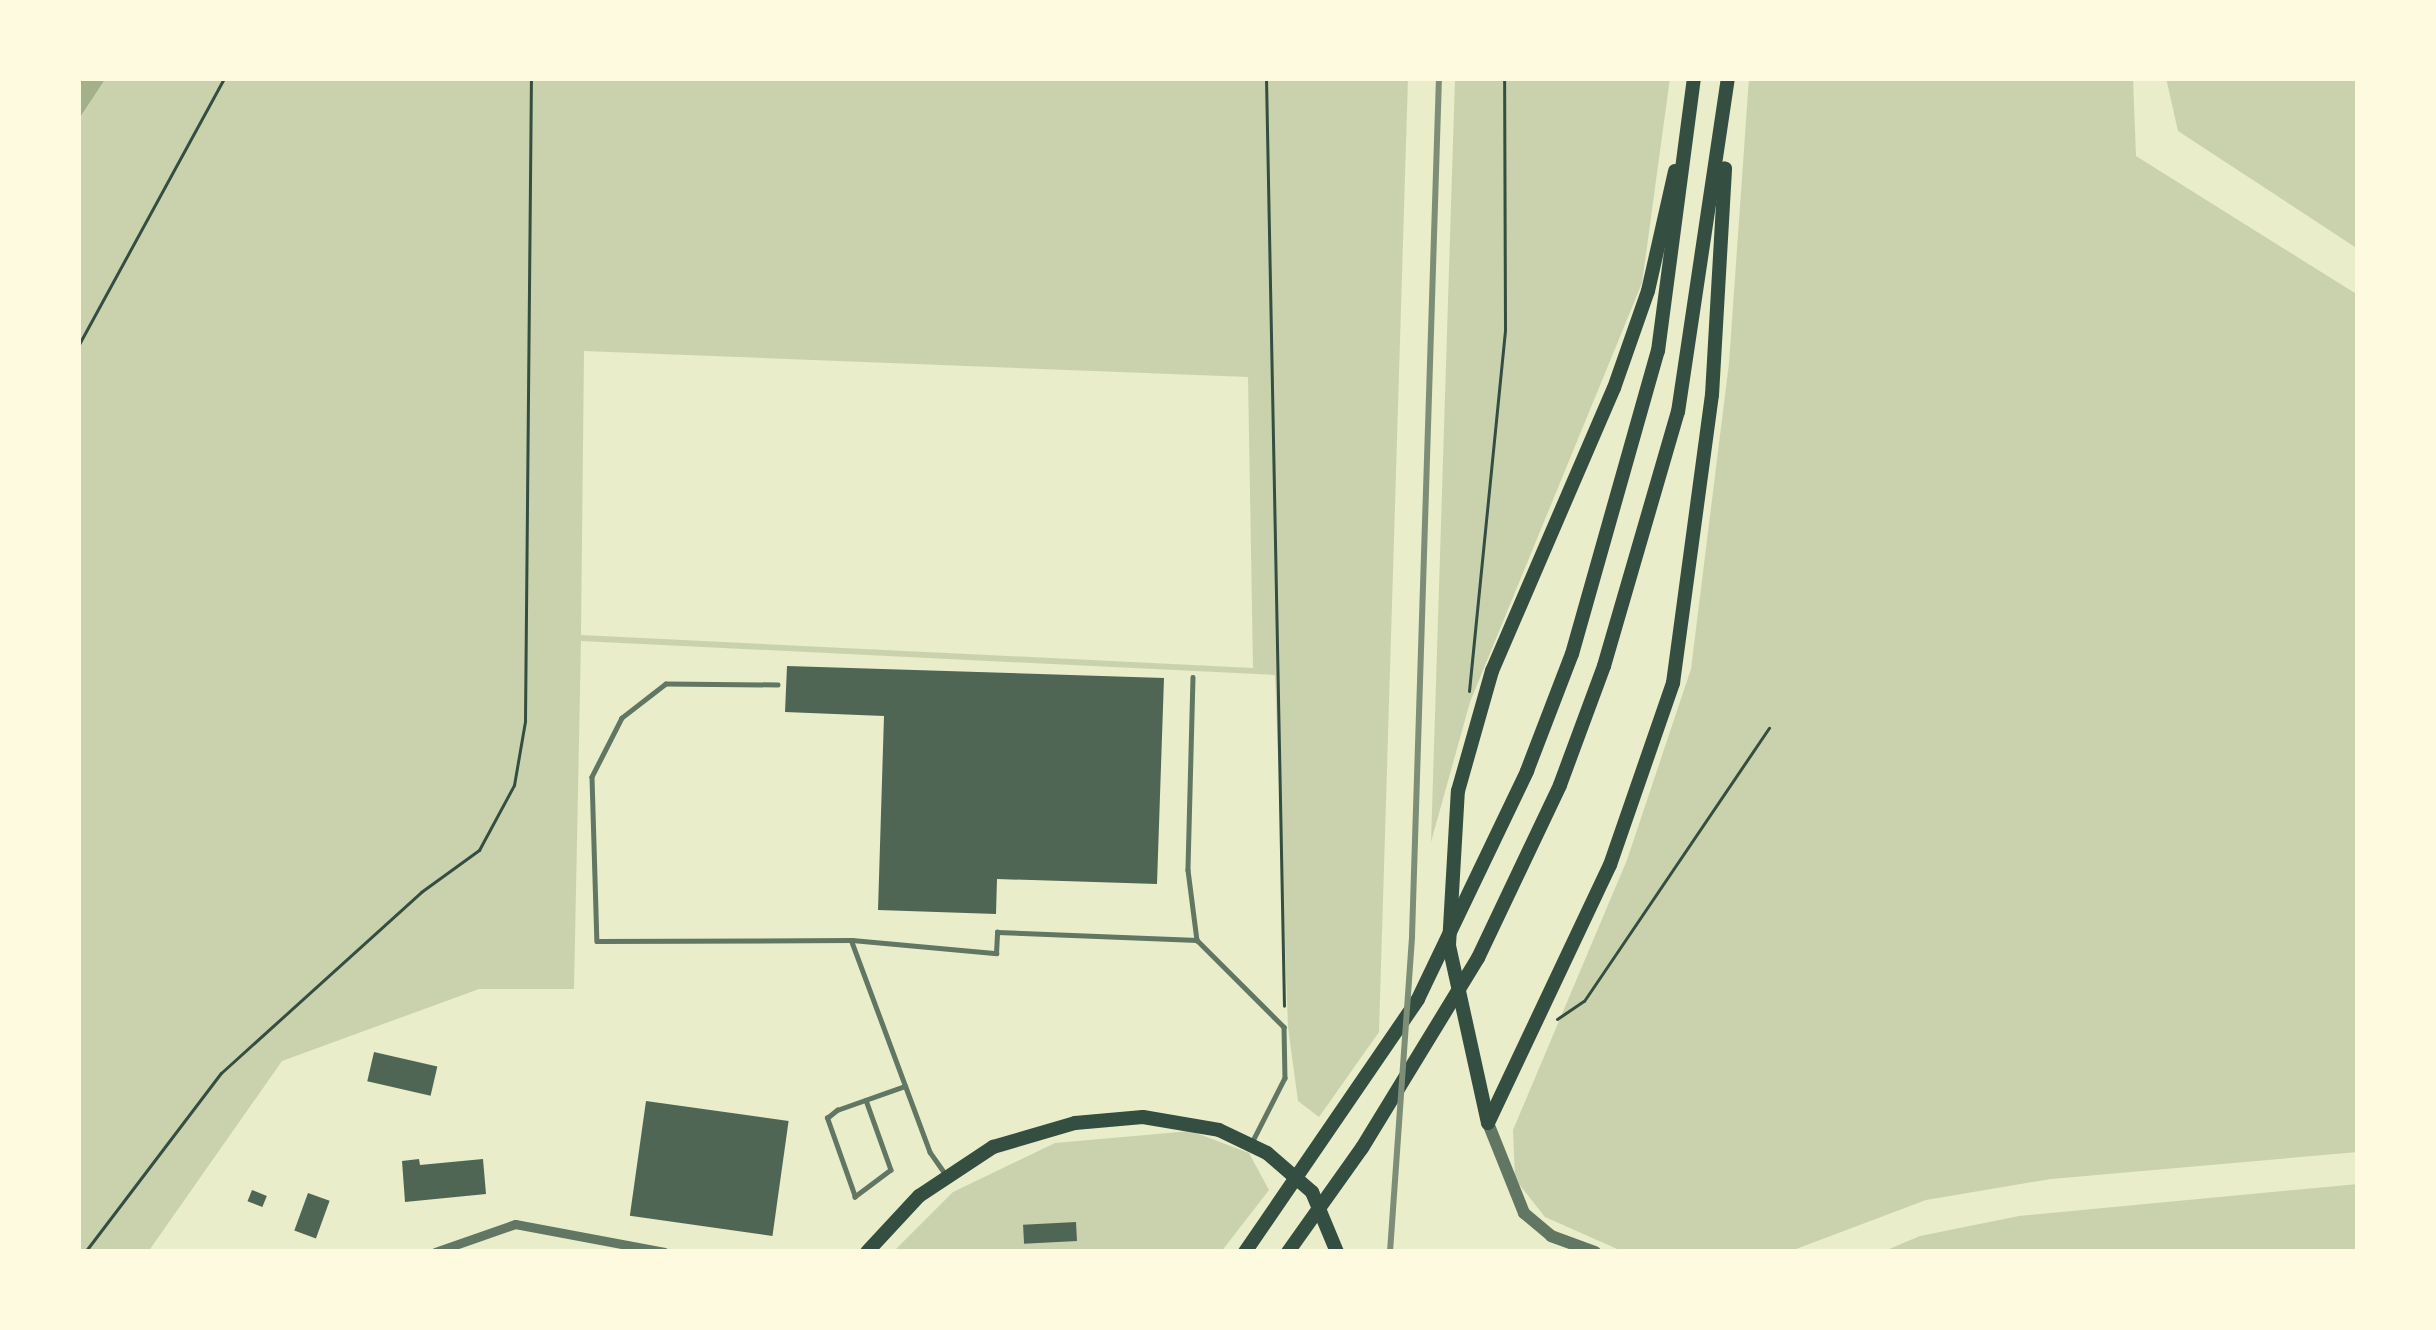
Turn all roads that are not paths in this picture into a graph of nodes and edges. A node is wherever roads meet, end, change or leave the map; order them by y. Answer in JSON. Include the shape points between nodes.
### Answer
{"nodes":[{"id":1,"x":1693,"y":78,"type":"edge"},
{"id":2,"x":1729,"y":78,"type":"edge"},
{"id":3,"x":1193,"y":677,"type":"dead end"},
{"id":4,"x":778,"y":685,"type":"dead end"},
{"id":5,"x":852,"y":940,"type":"junction"},
{"id":6,"x":1197,"y":940,"type":"junction"},
{"id":7,"x":905,"y":1086,"type":"junction"},
{"id":8,"x":866,"y":1100,"type":"junction"},
{"id":9,"x":1488,"y":1123,"type":"junction"},
{"id":10,"x":1252,"y":1143,"type":"junction"},
{"id":11,"x":946,"y":1175,"type":"junction"},
{"id":12,"x":435,"y":1252,"type":"edge"},
{"id":13,"x":664,"y":1252,"type":"edge"},
{"id":14,"x":866,"y":1252,"type":"edge"},
{"id":15,"x":1245,"y":1252,"type":"edge"},
{"id":16,"x":1288,"y":1252,"type":"edge"},
{"id":17,"x":1336,"y":1252,"type":"edge"},
{"id":18,"x":1595,"y":1252,"type":"edge"}],
"edges":[{"from":1,"to":9,"type":"main road","via":[[1641,310],[1470,733],[1450,838],[1449,945]]},
{"from":1,"to":15,"type":"main road","via":[[1658,350],[1572,654],[1527,771],[1418,999]]},
{"from":2,"to":9,"type":"main road","via":[[1712,395],[1682,648],[1629,818]]},
{"from":2,"to":16,"type":"main road","via":[[1678,412],[1636,575],[1560,784],[1448,1012]]},
{"from":3,"to":6,"type":"lane","via":[[1188,870]]},
{"from":4,"to":5,"type":"lane","via":[[666,684],[622,718],[592,777],[597,940]]},
{"from":5,"to":6,"type":"lane","via":[[996,953],[997,932]]},
{"from":5,"to":7,"type":"lane"},
{"from":6,"to":10,"type":"lane","via":[[1284,1028],[1285,1078]]},
{"from":7,"to":8,"type":"lane"},
{"from":7,"to":11,"type":"lane"},
{"from":8,"to":8,"type":"lane","via":[[891,1169],[855,1197],[824,1126],[832,1112]]},
{"from":9,"to":18,"type":"street","via":[[1524,1213],[1551,1237]]},
{"from":10,"to":11,"type":"main road","via":[[1175,1119],[1099,1120],[1019,1137]]},
{"from":10,"to":17,"type":"main road","via":[[1312,1192]]},
{"from":11,"to":14,"type":"main road"},
{"from":12,"to":13,"type":"street","via":[[514,1224]]}]}
